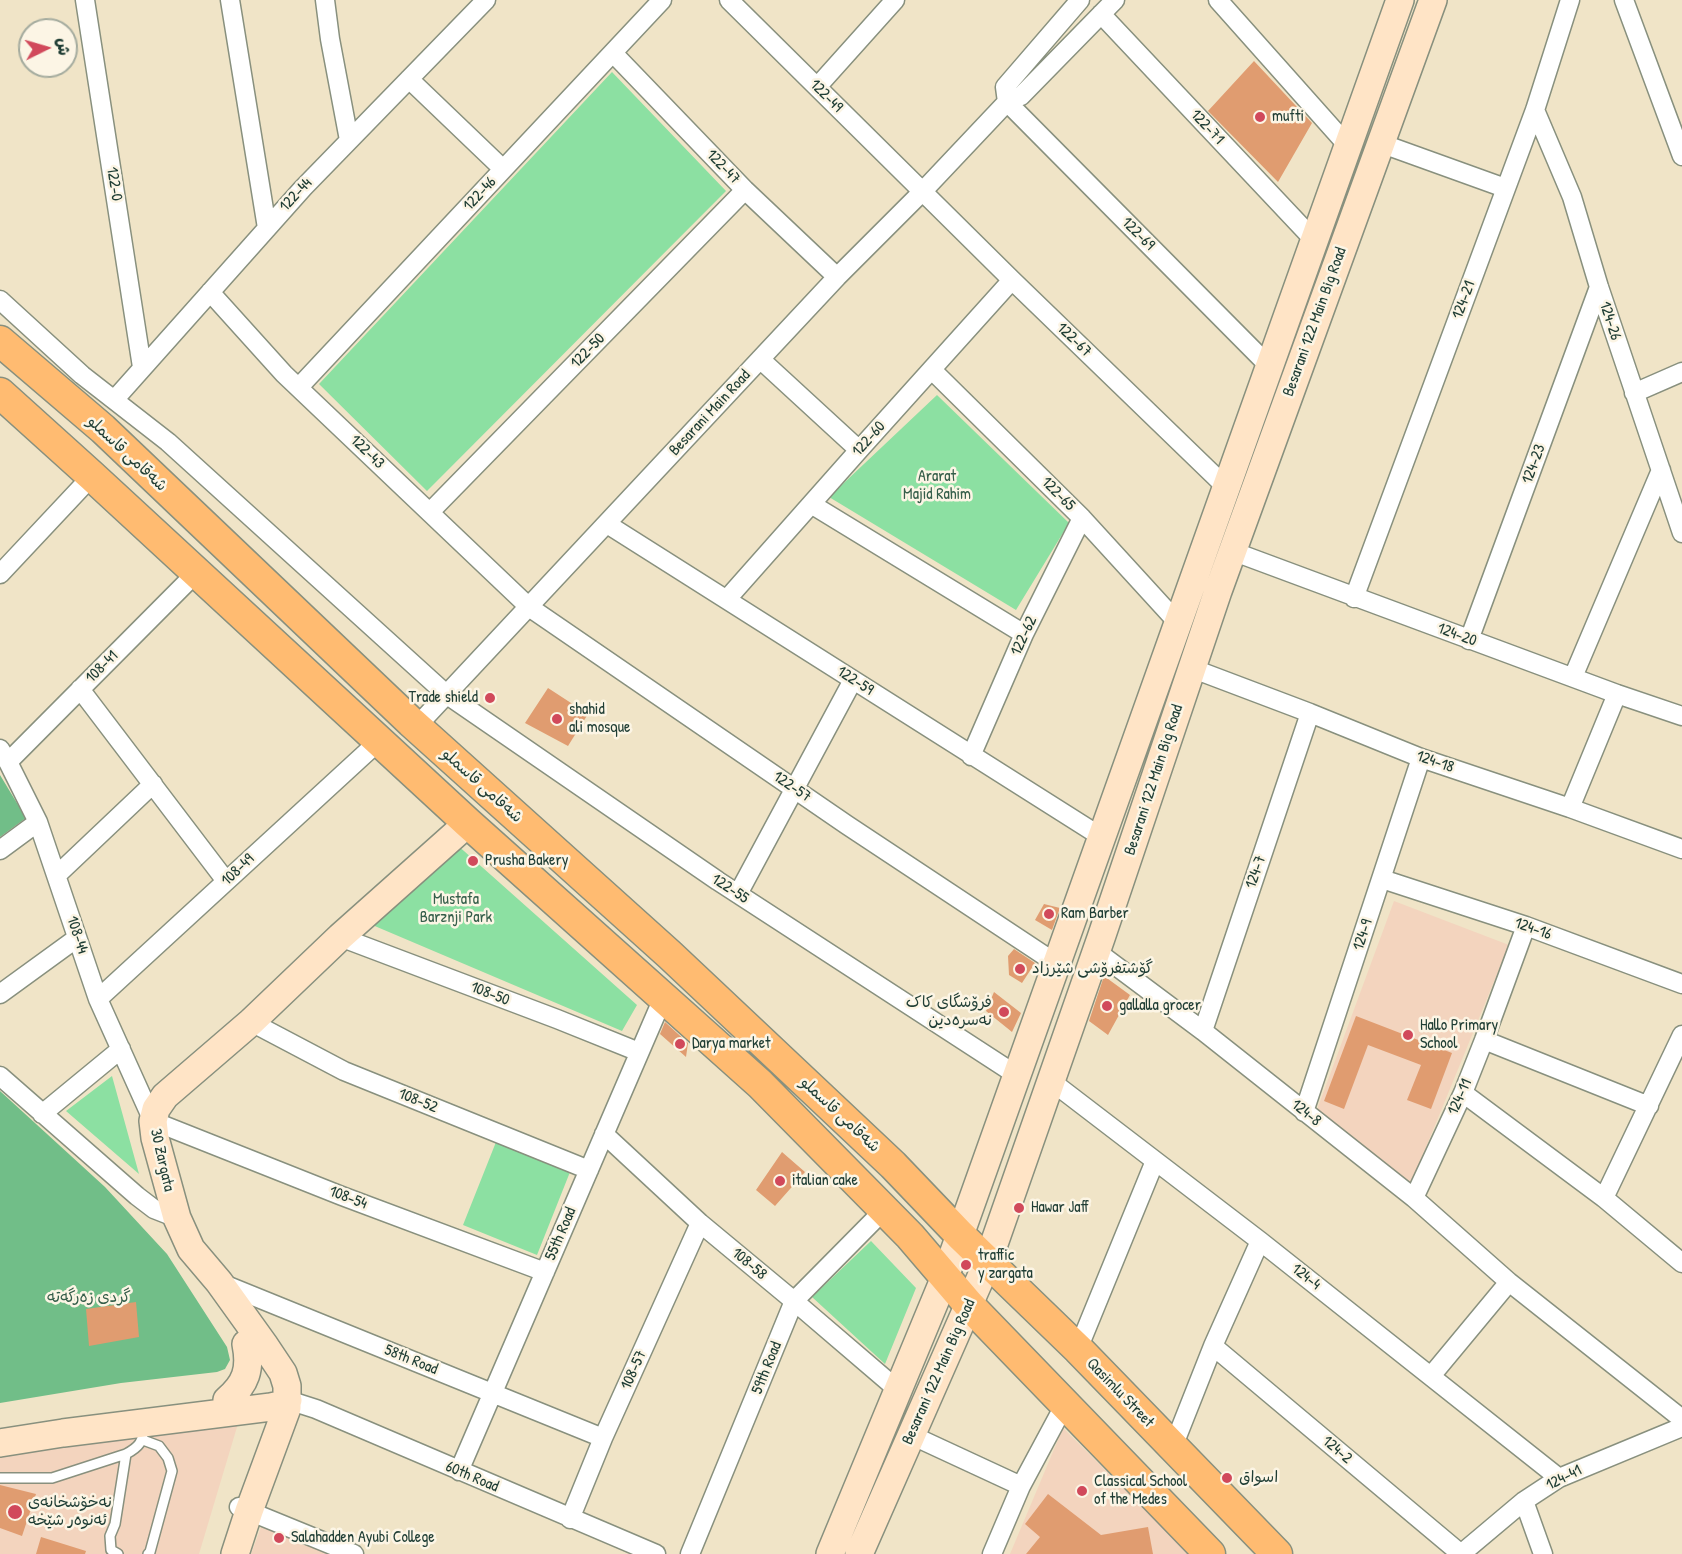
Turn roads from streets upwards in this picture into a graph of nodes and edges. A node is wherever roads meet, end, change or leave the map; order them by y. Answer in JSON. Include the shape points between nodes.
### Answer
{"nodes":[{"id":1,"x":85,"y":0,"type":"edge"},
{"id":2,"x":230,"y":0,"type":"edge"},
{"id":3,"x":325,"y":0,"type":"edge"},
{"id":4,"x":486,"y":0,"type":"edge"},
{"id":5,"x":662,"y":0,"type":"edge"},
{"id":6,"x":729,"y":0,"type":"edge"},
{"id":7,"x":896,"y":0,"type":"edge"},
{"id":8,"x":1080,"y":0,"type":"edge"},
{"id":9,"x":1115,"y":0,"type":"edge"},
{"id":10,"x":1218,"y":0,"type":"edge"},
{"id":11,"x":1400,"y":0,"type":"edge"},
{"id":12,"x":1433,"y":0,"type":"edge"},
{"id":13,"x":1570,"y":0,"type":"edge"},
{"id":14,"x":1624,"y":0,"type":"edge"},
{"id":15,"x":1101,"y":14,"type":"junction"},
{"id":16,"x":613,"y":52,"type":"junction"},
{"id":17,"x":409,"y":79,"type":"junction"},
{"id":18,"x":817,"y":87,"type":"junction"},
{"id":19,"x":1007,"y":102,"type":"junction"},
{"id":20,"x":1535,"y":110,"type":"junction"},
{"id":21,"x":349,"y":140,"type":"junction"},
{"id":22,"x":1380,"y":143,"type":"junction"},
{"id":23,"x":1348,"y":146,"type":"junction"},
{"id":24,"x":1682,"y":156,"type":"edge"},
{"id":25,"x":503,"y":169,"type":"junction"},
{"id":26,"x":1505,"y":188,"type":"junction"},
{"id":27,"x":745,"y":190,"type":"junction"},
{"id":28,"x":922,"y":192,"type":"junction"},
{"id":29,"x":267,"y":228,"type":"junction"},
{"id":30,"x":1314,"y":240,"type":"junction"},
{"id":31,"x":837,"y":277,"type":"junction"},
{"id":32,"x":1012,"y":280,"type":"junction"},
{"id":33,"x":1599,"y":287,"type":"junction"},
{"id":34,"x":210,"y":292,"type":"junction"},
{"id":35,"x":0,"y":300,"type":"edge"},
{"id":36,"x":0,"y":341,"type":"edge"},
{"id":37,"x":760,"y":359,"type":"junction"},
{"id":38,"x":1269,"y":366,"type":"junction"},
{"id":39,"x":142,"y":367,"type":"junction"},
{"id":40,"x":932,"y":370,"type":"junction"},
{"id":41,"x":1682,"y":372,"type":"edge"},
{"id":42,"x":299,"y":387,"type":"junction"},
{"id":43,"x":0,"y":393,"type":"edge"},
{"id":44,"x":1634,"y":393,"type":"junction"},
{"id":45,"x":116,"y":399,"type":"junction"},
{"id":46,"x":859,"y":450,"type":"junction"},
{"id":47,"x":1661,"y":470,"type":"junction"},
{"id":48,"x":92,"y":476,"type":"junction"},
{"id":49,"x":1226,"y":487,"type":"junction"},
{"id":50,"x":811,"y":504,"type":"junction"},
{"id":51,"x":430,"y":512,"type":"junction"},
{"id":52,"x":1082,"y":518,"type":"junction"},
{"id":53,"x":607,"y":524,"type":"junction"},
{"id":54,"x":1682,"y":533,"type":"edge"},
{"id":55,"x":1232,"y":551,"type":"junction"},
{"id":56,"x":196,"y":573,"type":"junction"},
{"id":57,"x":0,"y":574,"type":"edge"},
{"id":58,"x":1193,"y":581,"type":"junction"},
{"id":59,"x":1218,"y":591,"type":"junction"},
{"id":60,"x":1354,"y":598,"type":"junction"},
{"id":61,"x":727,"y":599,"type":"junction"},
{"id":62,"x":529,"y":607,"type":"junction"},
{"id":63,"x":1178,"y":623,"type":"junction"},
{"id":64,"x":1024,"y":634,"type":"junction"},
{"id":65,"x":1469,"y":640,"type":"junction"},
{"id":66,"x":1191,"y":668,"type":"junction"},
{"id":67,"x":1573,"y":677,"type":"junction"},
{"id":68,"x":853,"y":680,"type":"junction"},
{"id":69,"x":80,"y":689,"type":"junction"},
{"id":70,"x":446,"y":694,"type":"junction"},
{"id":71,"x":1617,"y":694,"type":"junction"},
{"id":72,"x":1310,"y":713,"type":"junction"},
{"id":73,"x":1682,"y":716,"type":"edge"},
{"id":74,"x":416,"y":727,"type":"junction"},
{"id":75,"x":379,"y":741,"type":"junction"},
{"id":76,"x":4,"y":755,"type":"edge"},
{"id":77,"x":971,"y":756,"type":"junction"},
{"id":78,"x":1421,"y":758,"type":"junction"},
{"id":79,"x":153,"y":784,"type":"junction"},
{"id":80,"x":794,"y":789,"type":"junction"},
{"id":81,"x":1570,"y":807,"type":"junction"},
{"id":82,"x":38,"y":822,"type":"junction"},
{"id":83,"x":468,"y":823,"type":"junction"},
{"id":84,"x":1102,"y":838,"type":"junction"},
{"id":85,"x":1682,"y":849,"type":"edge"},
{"id":86,"x":0,"y":850,"type":"edge"},
{"id":87,"x":57,"y":875,"type":"junction"},
{"id":88,"x":1382,"y":879,"type":"junction"},
{"id":89,"x":226,"y":881,"type":"junction"},
{"id":90,"x":738,"y":894,"type":"junction"},
{"id":91,"x":1526,"y":926,"type":"junction"},
{"id":92,"x":340,"y":937,"type":"junction"},
{"id":93,"x":77,"y":938,"type":"junction"},
{"id":94,"x":1096,"y":951,"type":"junction"},
{"id":95,"x":1057,"y":964,"type":"junction"},
{"id":96,"x":1682,"y":984,"type":"edge"},
{"id":97,"x":0,"y":994,"type":"edge"},
{"id":98,"x":663,"y":998,"type":"junction"},
{"id":99,"x":98,"y":999,"type":"junction"},
{"id":100,"x":250,"y":1022,"type":"junction"},
{"id":101,"x":1203,"y":1031,"type":"junction"},
{"id":102,"x":1682,"y":1035,"type":"edge"},
{"id":103,"x":1484,"y":1040,"type":"junction"},
{"id":104,"x":121,"y":1049,"type":"junction"},
{"id":105,"x":639,"y":1052,"type":"junction"},
{"id":106,"x":0,"y":1076,"type":"edge"},
{"id":107,"x":1018,"y":1076,"type":"junction"},
{"id":108,"x":1051,"y":1081,"type":"junction"},
{"id":109,"x":1463,"y":1093,"type":"junction"},
{"id":110,"x":1649,"y":1106,"type":"junction"},
{"id":111,"x":1304,"y":1112,"type":"junction"},
{"id":112,"x":42,"y":1114,"type":"junction"},
{"id":113,"x":153,"y":1121,"type":"junction"},
{"id":114,"x":604,"y":1134,"type":"junction"},
{"id":115,"x":1155,"y":1161,"type":"junction"},
{"id":116,"x":589,"y":1170,"type":"junction"},
{"id":117,"x":1414,"y":1198,"type":"junction"},
{"id":118,"x":1604,"y":1198,"type":"junction"},
{"id":119,"x":885,"y":1210,"type":"junction"},
{"id":120,"x":177,"y":1218,"type":"junction"},
{"id":121,"x":700,"y":1223,"type":"junction"},
{"id":122,"x":960,"y":1235,"type":"junction"},
{"id":123,"x":1260,"y":1241,"type":"junction"},
{"id":124,"x":191,"y":1249,"type":"junction"},
{"id":125,"x":988,"y":1261,"type":"junction"},
{"id":126,"x":1682,"y":1263,"type":"edge"},
{"id":127,"x":545,"y":1272,"type":"junction"},
{"id":128,"x":945,"y":1277,"type":"junction"},
{"id":129,"x":219,"y":1282,"type":"junction"},
{"id":130,"x":1509,"y":1282,"type":"junction"},
{"id":131,"x":794,"y":1301,"type":"junction"},
{"id":132,"x":969,"y":1305,"type":"junction"},
{"id":133,"x":246,"y":1344,"type":"junction"},
{"id":134,"x":1213,"y":1346,"type":"junction"},
{"id":135,"x":1078,"y":1349,"type":"junction"},
{"id":136,"x":1431,"y":1376,"type":"junction"},
{"id":137,"x":898,"y":1390,"type":"junction"},
{"id":138,"x":493,"y":1393,"type":"junction"},
{"id":139,"x":227,"y":1400,"type":"junction"},
{"id":140,"x":277,"y":1401,"type":"junction"},
{"id":141,"x":1065,"y":1404,"type":"junction"},
{"id":142,"x":1682,"y":1419,"type":"edge"},
{"id":143,"x":1682,"y":1427,"type":"edge"},
{"id":144,"x":0,"y":1431,"type":"edge"},
{"id":145,"x":911,"y":1435,"type":"junction"},
{"id":146,"x":603,"y":1438,"type":"junction"},
{"id":147,"x":0,"y":1443,"type":"edge"},
{"id":148,"x":1173,"y":1447,"type":"junction"},
{"id":149,"x":459,"y":1471,"type":"junction"},
{"id":150,"x":1558,"y":1478,"type":"junction"},
{"id":151,"x":858,"y":1486,"type":"junction"},
{"id":152,"x":1021,"y":1486,"type":"junction"},
{"id":153,"x":883,"y":1497,"type":"junction"},
{"id":154,"x":1524,"y":1501,"type":"junction"},
{"id":155,"x":243,"y":1509,"type":"junction"},
{"id":156,"x":570,"y":1519,"type":"junction"},
{"id":157,"x":219,"y":1554,"type":"edge"},
{"id":158,"x":235,"y":1554,"type":"edge"},
{"id":159,"x":354,"y":1554,"type":"edge"},
{"id":160,"x":656,"y":1554,"type":"edge"},
{"id":161,"x":690,"y":1554,"type":"edge"},
{"id":162,"x":830,"y":1554,"type":"edge"},
{"id":163,"x":859,"y":1554,"type":"edge"},
{"id":164,"x":992,"y":1554,"type":"edge"},
{"id":165,"x":1210,"y":1554,"type":"edge"},
{"id":166,"x":1277,"y":1554,"type":"edge"},
{"id":167,"x":1461,"y":1554,"type":"edge"},
{"id":168,"x":1543,"y":1554,"type":"edge"}],
"edges":[{"from":1,"to":39,"type":"street","name":"122-0"},
{"from":2,"to":29,"type":"street"},
{"from":3,"to":21,"type":"street"},
{"from":4,"to":17,"type":"street","name":"122-44"},
{"from":5,"to":16,"type":"street","name":"122-46"},
{"from":6,"to":18,"type":"street","name":"122-49"},
{"from":7,"to":18,"type":"street"},
{"from":8,"to":19,"type":"street","name":"Besarani Main Road","via":[[1005,87]]},
{"from":9,"to":15,"type":"street","name":"Besarani Main Road"},
{"from":10,"to":23,"type":"street"},
{"from":11,"to":23,"type":"main road","name":"Besarani 122 Main Big Road"},
{"from":12,"to":22,"type":"main road","name":"Besarani 122 Main Big Road"},
{"from":13,"to":20,"type":"street","name":"124-21"},
{"from":14,"to":24,"type":"street"},
{"from":15,"to":19,"type":"street","name":"Besarani Main Road","via":[[1021,96]]},
{"from":15,"to":30,"type":"street","name":"122-71"},
{"from":16,"to":25,"type":"street","name":"122-46"},
{"from":16,"to":27,"type":"street","name":"122-47"},
{"from":17,"to":21,"type":"street","name":"122-44"},
{"from":17,"to":25,"type":"street"},
{"from":18,"to":28,"type":"street","name":"122-49"},
{"from":19,"to":28,"type":"street","name":"Besarani Main Road"},
{"from":19,"to":38,"type":"street","name":"122-69"},
{"from":20,"to":26,"type":"street","name":"124-21"},
{"from":20,"to":33,"type":"street","name":"124-26","via":[[1572,197]]},
{"from":21,"to":29,"type":"street","name":"122-44"},
{"from":22,"to":26,"type":"street"},
{"from":22,"to":55,"type":"main road","name":"Besarani 122 Main Big Road"},
{"from":23,"to":30,"type":"main road","name":"Besarani 122 Main Big Road"},
{"from":25,"to":42,"type":"street","name":"122-46"},
{"from":26,"to":60,"type":"street","name":"124-21"},
{"from":27,"to":31,"type":"street","name":"122-47"},
{"from":27,"to":51,"type":"street","name":"122-50"},
{"from":28,"to":31,"type":"street","name":"Besarani Main Road"},
{"from":28,"to":32,"type":"street","name":"122-67"},
{"from":29,"to":34,"type":"street","name":"122-44"},
{"from":30,"to":38,"type":"main road","name":"Besarani 122 Main Big Road"},
{"from":31,"to":37,"type":"street","name":"Besarani Main Road"},
{"from":32,"to":40,"type":"street","name":"122-60"},
{"from":32,"to":49,"type":"street","name":"122-67"},
{"from":33,"to":44,"type":"street","name":"124-26"},
{"from":33,"to":65,"type":"street","name":"124-23"},
{"from":34,"to":39,"type":"street","name":"122-44"},
{"from":34,"to":42,"type":"street","name":"122-43"},
{"from":35,"to":45,"type":"street","name":"122-55","via":[[82,375]]},
{"from":36,"to":74,"type":"main road","name":"شەقامی قاسملو","via":[[103,429]]},
{"from":37,"to":46,"type":"street"},
{"from":37,"to":53,"type":"street","name":"Besarani Main Road"},
{"from":38,"to":49,"type":"main road","name":"Besarani 122 Main Big Road"},
{"from":39,"to":45,"type":"street","name":"122-44"},
{"from":40,"to":46,"type":"street","name":"122-60"},
{"from":40,"to":52,"type":"street","name":"122-65"},
{"from":41,"to":44,"type":"street"},
{"from":42,"to":51,"type":"street","name":"122-43"},
{"from":43,"to":48,"type":"main road","name":"شەقامی قاسملو"},
{"from":44,"to":47,"type":"street","name":"124-26"},
{"from":45,"to":70,"type":"street","name":"122-55"},
{"from":46,"to":50,"type":"street","name":"122-60"},
{"from":47,"to":54,"type":"street","name":"124-26"},
{"from":47,"to":67,"type":"street"},
{"from":48,"to":56,"type":"main road","name":"شەقامی قاسملو"},
{"from":48,"to":57,"type":"street"},
{"from":49,"to":58,"type":"main road","name":"Besarani 122 Main Big Road"},
{"from":50,"to":61,"type":"street","name":"122-60"},
{"from":50,"to":64,"type":"street"},
{"from":51,"to":62,"type":"street","name":"122-43"},
{"from":52,"to":63,"type":"street","name":"122-65"},
{"from":52,"to":64,"type":"street","name":"122-62"},
{"from":53,"to":61,"type":"street","name":"122-59"},
{"from":53,"to":62,"type":"street","name":"Besarani Main Road"},
{"from":55,"to":59,"type":"main road","name":"Besarani 122 Main Big Road"},
{"from":55,"to":60,"type":"street","name":"124-20"},
{"from":56,"to":69,"type":"street","name":"108-41"},
{"from":56,"to":75,"type":"main road","name":"شەقامی قاسملو"},
{"from":58,"to":59,"type":"main road"},
{"from":58,"to":63,"type":"main road","name":"Besarani 122 Main Big Road"},
{"from":59,"to":66,"type":"main road","name":"Besarani 122 Main Big Road"},
{"from":60,"to":65,"type":"street","name":"124-20"},
{"from":61,"to":68,"type":"street","name":"122-59"},
{"from":62,"to":70,"type":"street","name":"Besarani Main Road"},
{"from":62,"to":80,"type":"street","name":"122-57"},
{"from":63,"to":84,"type":"main road","name":"Besarani 122 Main Big Road"},
{"from":64,"to":77,"type":"street","name":"122-62"},
{"from":65,"to":67,"type":"street","name":"124-20"},
{"from":66,"to":72,"type":"street","name":"124-18"},
{"from":66,"to":94,"type":"main road","name":"Besarani 122 Main Big Road"},
{"from":67,"to":71,"type":"street","name":"124-20"},
{"from":68,"to":77,"type":"street","name":"122-59"},
{"from":68,"to":80,"type":"street"},
{"from":69,"to":76,"type":"street","name":"108-41"},
{"from":69,"to":79,"type":"street"},
{"from":70,"to":74,"type":"street","name":"Besarani Main Road"},
{"from":70,"to":90,"type":"street","name":"122-55"},
{"from":71,"to":73,"type":"street","name":"124-20"},
{"from":71,"to":81,"type":"street"},
{"from":72,"to":78,"type":"street","name":"124-18"},
{"from":72,"to":101,"type":"street","name":"124-7"},
{"from":74,"to":122,"type":"main road","name":"شەقامی قاسملو","via":[[670,955],[893,1165]]},
{"from":75,"to":83,"type":"main road","name":"شەقامی قاسملو"},
{"from":75,"to":89,"type":"street","name":"108-49"},
{"from":76,"to":82,"type":"street","name":"108-44"},
{"from":77,"to":84,"type":"street","name":"122-59"},
{"from":78,"to":81,"type":"street","name":"124-18"},
{"from":78,"to":88,"type":"street","name":"124-9"},
{"from":79,"to":87,"type":"street"},
{"from":79,"to":89,"type":"street"},
{"from":80,"to":90,"type":"street"},
{"from":80,"to":95,"type":"street","name":"122-57"},
{"from":81,"to":85,"type":"street","name":"124-18"},
{"from":82,"to":86,"type":"street"},
{"from":82,"to":87,"type":"street","name":"108-44"},
{"from":83,"to":92,"type":"main road","name":"30 Zargata"},
{"from":83,"to":98,"type":"main road","name":"شەقامی قاسملو"},
{"from":84,"to":95,"type":"main road","name":"Besarani 122 Main Big Road"},
{"from":87,"to":93,"type":"street","name":"108-44"},
{"from":88,"to":91,"type":"street","name":"124-16"},
{"from":88,"to":111,"type":"street","name":"124-9"},
{"from":89,"to":99,"type":"street","name":"108-49"},
{"from":90,"to":107,"type":"street","name":"122-55"},
{"from":91,"to":96,"type":"street","name":"124-16"},
{"from":91,"to":103,"type":"street","name":"124-11"},
{"from":92,"to":100,"type":"main road","name":"30 Zargata"},
{"from":92,"to":105,"type":"street","name":"108-50"},
{"from":93,"to":97,"type":"street"},
{"from":93,"to":99,"type":"street","name":"108-44"},
{"from":94,"to":101,"type":"street","name":"124-8"},
{"from":94,"to":108,"type":"main road","name":"Besarani 122 Main Big Road"},
{"from":95,"to":107,"type":"main road","name":"Besarani 122 Main Big Road"},
{"from":98,"to":105,"type":"street","name":"55th Road"},
{"from":98,"to":119,"type":"main road","name":"شەقامی قاسملو","via":[[760,1084]]},
{"from":99,"to":104,"type":"street","name":"108-44"},
{"from":100,"to":113,"type":"main road","name":"30 Zargata","via":[[165,1096]]},
{"from":100,"to":116,"type":"street","name":"108-52","via":[[344,1071]]},
{"from":101,"to":111,"type":"street","name":"124-8"},
{"from":102,"to":110,"type":"street"},
{"from":103,"to":109,"type":"street","name":"124-11"},
{"from":103,"to":110,"type":"street"},
{"from":104,"to":112,"type":"street"},
{"from":104,"to":113,"type":"street","name":"108-44"},
{"from":105,"to":114,"type":"street","name":"55th Road"},
{"from":106,"to":112,"type":"street"},
{"from":107,"to":122,"type":"main road","name":"Besarani 122 Main Big Road"},
{"from":108,"to":115,"type":"street","name":"124-4"},
{"from":108,"to":125,"type":"main road","name":"Besarani 122 Main Big Road"},
{"from":109,"to":117,"type":"street","name":"124-11"},
{"from":109,"to":118,"type":"street"},
{"from":110,"to":118,"type":"street"},
{"from":111,"to":117,"type":"street","name":"124-8"},
{"from":112,"to":120,"type":"street","via":[[137,1196],[154,1209]]},
{"from":113,"to":120,"type":"main road","name":"30 Zargata"},
{"from":113,"to":127,"type":"street","name":"108-54"},
{"from":114,"to":116,"type":"street","name":"55th Road"},
{"from":114,"to":121,"type":"street","name":"108-58"},
{"from":115,"to":123,"type":"street","name":"124-4"},
{"from":115,"to":135,"type":"street"},
{"from":116,"to":127,"type":"street","name":"55th Road"},
{"from":117,"to":130,"type":"street","name":"124-8"},
{"from":118,"to":126,"type":"street"},
{"from":119,"to":128,"type":"main road","name":"شەقامی قاسملو"},
{"from":119,"to":131,"type":"street","name":"59th Road"},
{"from":120,"to":124,"type":"main road","name":"30 Zargata"},
{"from":121,"to":131,"type":"street","name":"108-58"},
{"from":121,"to":146,"type":"street","name":"108-57"},
{"from":122,"to":125,"type":"main road","name":"Qasimlu Street"},
{"from":122,"to":128,"type":"main road","name":"Besarani 122 Main Big Road"},
{"from":123,"to":134,"type":"street"},
{"from":123,"to":136,"type":"street","name":"124-4"},
{"from":124,"to":129,"type":"main road","name":"30 Zargata"},
{"from":124,"to":133,"type":"main road","via":[[206,1287]]},
{"from":125,"to":132,"type":"main road","name":"Besarani 122 Main Big Road"},
{"from":125,"to":135,"type":"main road","name":"Qasimlu Street"},
{"from":127,"to":138,"type":"street","name":"55th Road"},
{"from":128,"to":132,"type":"main road"},
{"from":128,"to":137,"type":"main road","name":"Besarani 122 Main Big Road"},
{"from":129,"to":138,"type":"street","name":"58th Road"},
{"from":129,"to":140,"type":"main road","name":"30 Zargata","via":[[283,1373],[288,1386]]},
{"from":130,"to":136,"type":"street"},
{"from":130,"to":142,"type":"street","name":"124-8"},
{"from":131,"to":137,"type":"street","name":"108-58"},
{"from":131,"to":161,"type":"street","name":"59th Road"},
{"from":132,"to":141,"type":"main road"},
{"from":132,"to":145,"type":"main road","name":"Besarani 122 Main Big Road"},
{"from":133,"to":139,"type":"main road","via":[[246,1375],[237,1392]]},
{"from":133,"to":140,"type":"main road"},
{"from":134,"to":148,"type":"street"},
{"from":134,"to":167,"type":"street","name":"124-2"},
{"from":135,"to":148,"type":"main road","name":"Qasimlu Street"},
{"from":136,"to":150,"type":"street","name":"124-4"},
{"from":137,"to":151,"type":"main road","name":"Besarani 122 Main Big Road"},
{"from":138,"to":146,"type":"street","name":"58th Road"},
{"from":138,"to":149,"type":"street","name":"55th Road"},
{"from":139,"to":140,"type":"main road"},
{"from":139,"to":144,"type":"main road"},
{"from":140,"to":147,"type":"main road","via":[[144,1432],[63,1433]]},
{"from":140,"to":149,"type":"street","name":"60th Road","via":[[316,1409]]},
{"from":140,"to":155,"type":"main road"},
{"from":141,"to":152,"type":"street"},
{"from":141,"to":165,"type":"main road"},
{"from":143,"to":150,"type":"street","name":"124-41"},
{"from":145,"to":152,"type":"street"},
{"from":145,"to":153,"type":"main road","name":"Besarani 122 Main Big Road"},
{"from":146,"to":156,"type":"street","name":"108-57"},
{"from":148,"to":166,"type":"main road","name":"Qasimlu Street"},
{"from":149,"to":156,"type":"street","name":"60th Road"},
{"from":150,"to":154,"type":"street","name":"124-41"},
{"from":151,"to":153,"type":"main road"},
{"from":151,"to":162,"type":"main road","name":"Besarani 122 Main Big Road"},
{"from":152,"to":164,"type":"street"},
{"from":153,"to":163,"type":"main road","name":"Besarani 122 Main Big Road"},
{"from":154,"to":167,"type":"street","name":"124-41"},
{"from":154,"to":168,"type":"street"},
{"from":155,"to":157,"type":"main road"},
{"from":155,"to":158,"type":"main road"},
{"from":155,"to":159,"type":"street"},
{"from":156,"to":160,"type":"street","name":"60th Road"}]}
